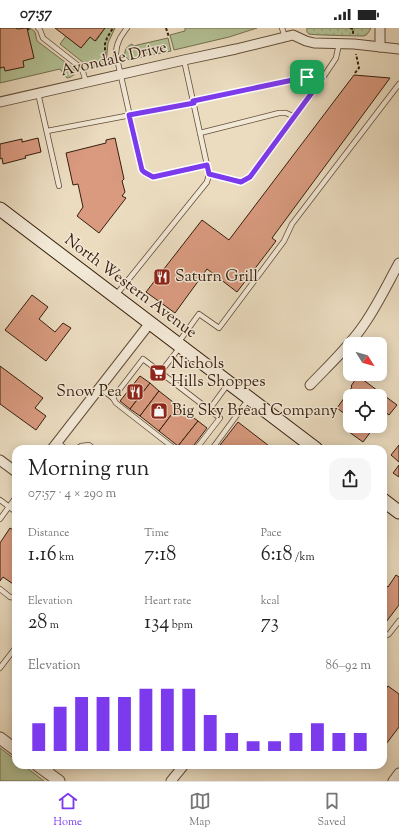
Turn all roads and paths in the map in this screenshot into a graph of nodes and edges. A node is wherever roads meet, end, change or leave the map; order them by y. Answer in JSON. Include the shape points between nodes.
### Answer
{"nodes":[{"id":1,"x":38,"y":28,"type":"edge"},
{"id":2,"x":113,"y":28,"type":"edge"},
{"id":3,"x":127,"y":28,"type":"edge"},
{"id":4,"x":166,"y":28,"type":"edge"},
{"id":5,"x":282,"y":28,"type":"edge"},
{"id":6,"x":350,"y":28,"type":"edge"},
{"id":7,"x":380,"y":28,"type":"edge"},
{"id":8,"x":292,"y":33,"type":"edge"},
{"id":9,"x":353,"y":35,"type":"dead end"},
{"id":10,"x":169,"y":37,"type":"dead end"},
{"id":11,"x":340,"y":44,"type":"junction"},
{"id":12,"x":380,"y":47,"type":"junction"},
{"id":13,"x":399,"y":50,"type":"edge"},
{"id":14,"x":356,"y":54,"type":"dead end"},
{"id":15,"x":184,"y":60,"type":"junction"},
{"id":16,"x":96,"y":68,"type":"dead end"},
{"id":17,"x":355,"y":72,"type":"dead end"},
{"id":18,"x":120,"y":74,"type":"junction"},
{"id":19,"x":322,"y":79,"type":"junction"},
{"id":20,"x":86,"y":82,"type":"junction"},
{"id":21,"x":399,"y":84,"type":"edge"},
{"id":22,"x":38,"y":93,"type":"junction"},
{"id":23,"x":0,"y":102,"type":"edge"},
{"id":24,"x":193,"y":102,"type":"junction"},
{"id":25,"x":129,"y":115,"type":"junction"},
{"id":26,"x":295,"y":117,"type":"junction"},
{"id":27,"x":47,"y":131,"type":"junction"},
{"id":28,"x":200,"y":133,"type":"junction"},
{"id":29,"x":207,"y":165,"type":"junction"},
{"id":30,"x":209,"y":174,"type":"junction"},
{"id":31,"x":59,"y":186,"type":"dead end"},
{"id":32,"x":0,"y":209,"type":"edge"},
{"id":33,"x":399,"y":263,"type":"edge"},
{"id":34,"x":115,"y":297,"type":"junction"},
{"id":35,"x":150,"y":323,"type":"junction"},
{"id":36,"x":179,"y":345,"type":"junction"},
{"id":37,"x":160,"y":373,"type":"junction"},
{"id":38,"x":229,"y":383,"type":"junction"},
{"id":39,"x":310,"y":386,"type":"dead end"},
{"id":40,"x":100,"y":388,"type":"junction"},
{"id":41,"x":113,"y":398,"type":"junction"},
{"id":42,"x":249,"y":398,"type":"junction"},
{"id":43,"x":209,"y":410,"type":"junction"},
{"id":44,"x":56,"y":445,"type":"edge"},
{"id":45,"x":170,"y":445,"type":"edge"},
{"id":46,"x":199,"y":445,"type":"edge"},
{"id":47,"x":215,"y":445,"type":"edge"},
{"id":48,"x":308,"y":445,"type":"edge"},
{"id":49,"x":0,"y":460,"type":"edge"},
{"id":50,"x":12,"y":469,"type":"edge"},
{"id":51,"x":0,"y":500,"type":"edge"},
{"id":52,"x":12,"y":503,"type":"edge"},
{"id":53,"x":387,"y":504,"type":"edge"},
{"id":54,"x":9,"y":507,"type":"junction"},
{"id":55,"x":12,"y":509,"type":"edge"},
{"id":56,"x":399,"y":512,"type":"edge"},
{"id":57,"x":0,"y":519,"type":"edge"},
{"id":58,"x":0,"y":589,"type":"edge"},
{"id":59,"x":12,"y":597,"type":"edge"},
{"id":60,"x":399,"y":620,"type":"edge"},
{"id":61,"x":387,"y":635,"type":"edge"},
{"id":62,"x":12,"y":652,"type":"edge"},
{"id":63,"x":0,"y":668,"type":"edge"},
{"id":64,"x":0,"y":738,"type":"edge"},
{"id":65,"x":12,"y":747,"type":"edge"},
{"id":66,"x":51,"y":769,"type":"edge"},
{"id":67,"x":181,"y":769,"type":"edge"},
{"id":68,"x":399,"y":773,"type":"edge"},
{"id":69,"x":59,"y":781,"type":"edge"},
{"id":70,"x":171,"y":781,"type":"edge"},
{"id":71,"x":393,"y":781,"type":"edge"}],
"edges":[{"from":1,"to":20,"type":"lane","via":[[43,38],[80,67]]},
{"from":2,"to":16,"type":"path","via":[[107,38],[105,56]]},
{"from":3,"to":18,"type":"lane","via":[[116,48]]},
{"from":4,"to":10,"type":"path"},
{"from":5,"to":8,"type":"lane"},
{"from":6,"to":9,"type":"path"},
{"from":7,"to":12,"type":"street"},
{"from":8,"to":11,"type":"street","via":[[314,43]]},
{"from":8,"to":15,"type":"street","name":"Avondale Drive"},
{"from":11,"to":12,"type":"street"},
{"from":11,"to":19,"type":"lane","via":[[336,58]]},
{"from":12,"to":13,"type":"street"},
{"from":14,"to":17,"type":"path","via":[[359,68]]},
{"from":15,"to":18,"type":"street","name":"Avondale Drive"},
{"from":15,"to":24,"type":"lane"},
{"from":18,"to":20,"type":"street","name":"Avondale Drive"},
{"from":18,"to":25,"type":"lane"},
{"from":19,"to":24,"type":"lane","via":[[307,77]]},
{"from":19,"to":26,"type":"lane"},
{"from":20,"to":22,"type":"street","name":"Avondale Drive"},
{"from":21,"to":36,"type":"lane","via":[[292,224],[284,241],[219,328],[199,314]]},
{"from":22,"to":23,"type":"street","name":"Avondale Drive"},
{"from":22,"to":27,"type":"lane"},
{"from":24,"to":25,"type":"lane"},
{"from":24,"to":28,"type":"lane"},
{"from":25,"to":27,"type":"lane"},
{"from":25,"to":29,"type":"lane","via":[[140,166],[144,172],[153,177]]},
{"from":26,"to":28,"type":"lane","via":[[279,113]]},
{"from":26,"to":30,"type":"lane","via":[[250,177],[241,182]]},
{"from":27,"to":31,"type":"lane"},
{"from":28,"to":29,"type":"lane"},
{"from":29,"to":30,"type":"lane"},
{"from":30,"to":34,"type":"lane","via":[[207,182]]},
{"from":32,"to":34,"type":"main road","name":"North Western Avenue"},
{"from":33,"to":39,"type":"street","via":[[357,334]]},
{"from":34,"to":35,"type":"main road","name":"North Western Avenue"},
{"from":35,"to":36,"type":"main road","name":"North Western Avenue"},
{"from":35,"to":40,"type":"street"},
{"from":36,"to":37,"type":"lane"},
{"from":36,"to":38,"type":"main road","name":"North Western Avenue"},
{"from":37,"to":41,"type":"lane","via":[[143,359]]},
{"from":37,"to":43,"type":"lane"},
{"from":38,"to":42,"type":"main road","name":"North Western Avenue"},
{"from":38,"to":43,"type":"lane"},
{"from":40,"to":41,"type":"lane"},
{"from":40,"to":44,"type":"street"},
{"from":41,"to":45,"type":"lane"},
{"from":42,"to":47,"type":"lane"},
{"from":42,"to":48,"type":"main road","name":"North Western Avenue"},
{"from":43,"to":46,"type":"lane","via":[[220,418]]},
{"from":49,"to":50,"type":"street"},
{"from":51,"to":54,"type":"lane"},
{"from":52,"to":54,"type":"lane"},
{"from":53,"to":56,"type":"main road"},
{"from":54,"to":55,"type":"lane"},
{"from":54,"to":57,"type":"lane"},
{"from":58,"to":59,"type":"lane"},
{"from":60,"to":61,"type":"lane"},
{"from":62,"to":63,"type":"lane"},
{"from":64,"to":65,"type":"street"},
{"from":66,"to":69,"type":"street"},
{"from":67,"to":70,"type":"street"},
{"from":68,"to":71,"type":"street"}]}
